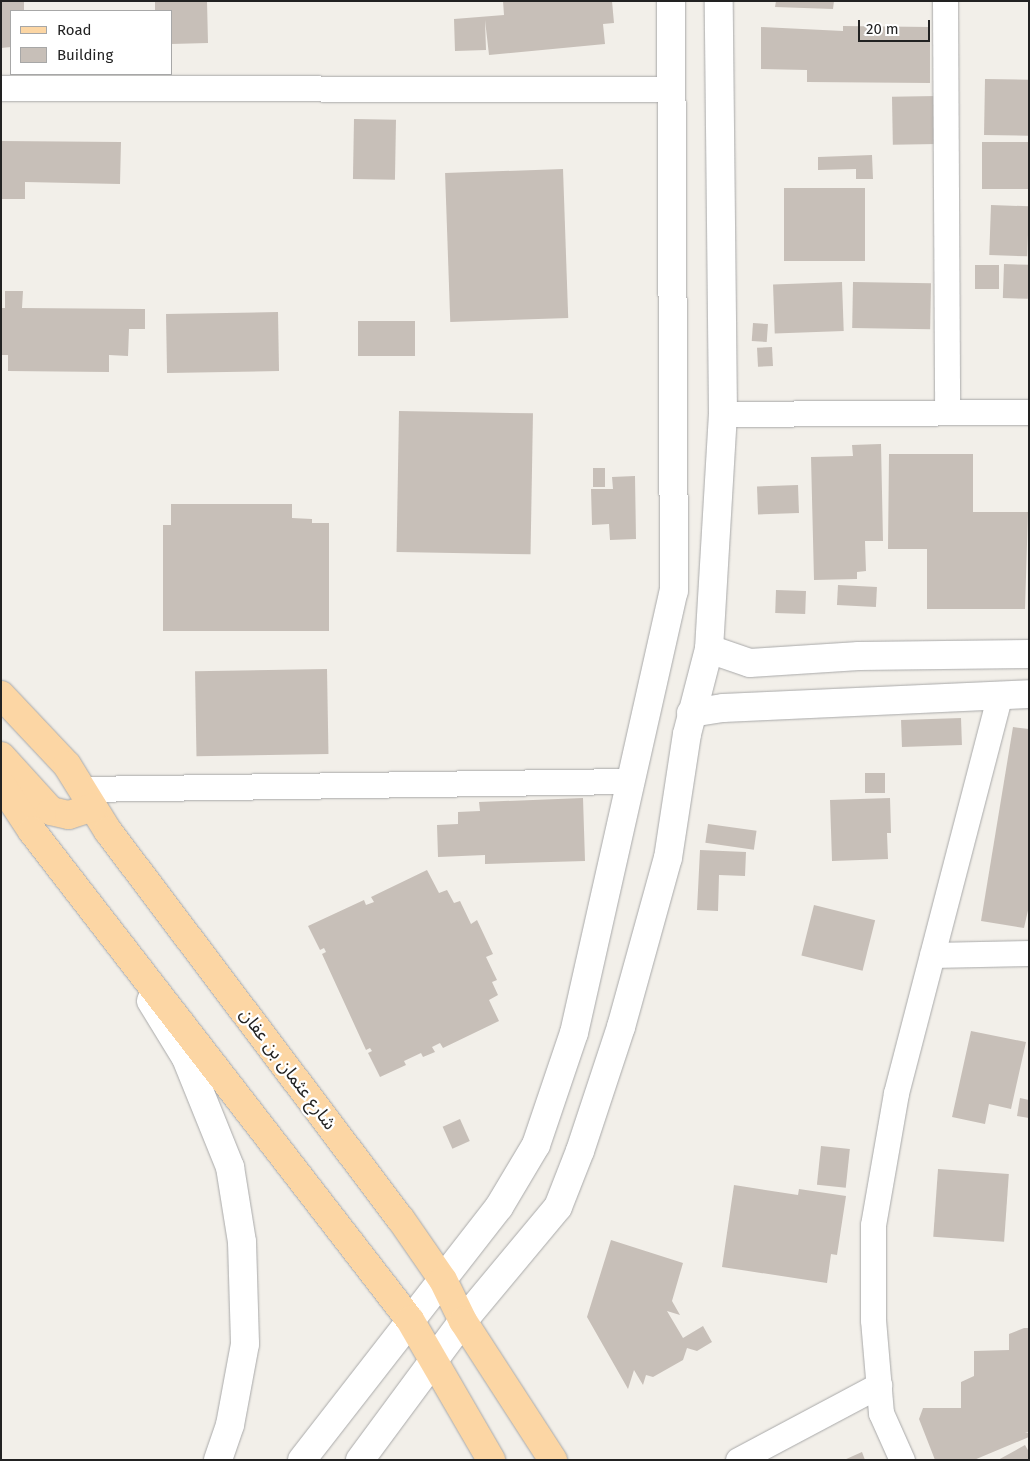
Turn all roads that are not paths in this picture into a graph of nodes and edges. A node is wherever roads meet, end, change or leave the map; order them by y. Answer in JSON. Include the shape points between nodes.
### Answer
{"nodes":[{"id":1,"x":671,"y":1,"type":"edge"},
{"id":2,"x":719,"y":1,"type":"edge"},
{"id":3,"x":945,"y":1,"type":"edge"},
{"id":4,"x":1,"y":88,"type":"edge"},
{"id":5,"x":672,"y":89,"type":"junction"},
{"id":6,"x":948,"y":412,"type":"junction"},
{"id":7,"x":1029,"y":412,"type":"edge"},
{"id":8,"x":723,"y":414,"type":"junction"},
{"id":9,"x":709,"y":649,"type":"junction"},
{"id":10,"x":1029,"y":654,"type":"edge"},
{"id":11,"x":1000,"y":694,"type":"junction"},
{"id":12,"x":1029,"y":694,"type":"edge"},
{"id":13,"x":1,"y":695,"type":"edge"},
{"id":14,"x":691,"y":714,"type":"junction"},
{"id":15,"x":1,"y":756,"type":"edge"},
{"id":16,"x":630,"y":781,"type":"junction"},
{"id":17,"x":1,"y":784,"type":"edge"},
{"id":18,"x":87,"y":798,"type":"junction"},
{"id":19,"x":96,"y":910,"type":"junction"},
{"id":20,"x":1029,"y":953,"type":"edge"},
{"id":21,"x":932,"y":955,"type":"junction"},
{"id":22,"x":443,"y":1280,"type":"junction"},
{"id":23,"x":410,"y":1320,"type":"junction"},
{"id":24,"x":464,"y":1322,"type":"junction"},
{"id":25,"x":434,"y":1363,"type":"junction"},
{"id":26,"x":878,"y":1385,"type":"junction"},
{"id":27,"x":218,"y":1460,"type":"edge"},
{"id":28,"x":302,"y":1460,"type":"edge"},
{"id":29,"x":360,"y":1460,"type":"edge"},
{"id":30,"x":491,"y":1460,"type":"edge"},
{"id":31,"x":553,"y":1460,"type":"edge"},
{"id":32,"x":738,"y":1460,"type":"edge"},
{"id":33,"x":902,"y":1460,"type":"edge"}],
"edges":[{"from":1,"to":5,"type":"street"},
{"from":2,"to":8,"type":"street"},
{"from":3,"to":6,"type":"street"},
{"from":4,"to":5,"type":"street"},
{"from":5,"to":16,"type":"street","via":[[674,591]]},
{"from":6,"to":7,"type":"street"},
{"from":6,"to":8,"type":"street"},
{"from":8,"to":9,"type":"street"},
{"from":9,"to":10,"type":"street","via":[[750,663],[859,656]]},
{"from":9,"to":14,"type":"street"},
{"from":11,"to":12,"type":"street"},
{"from":11,"to":14,"type":"street","via":[[723,708]]},
{"from":11,"to":21,"type":"street"},
{"from":13,"to":18,"type":"main road","name":"شارع عثمان بن عفان","via":[[67,765]]},
{"from":14,"to":24,"type":"street","via":[[668,858],[621,1027],[580,1151],[558,1207]]},
{"from":15,"to":18,"type":"main road","via":[[51,811],[69,815]]},
{"from":16,"to":18,"type":"street"},
{"from":16,"to":22,"type":"street","via":[[574,1033],[536,1145],[499,1207]]},
{"from":17,"to":19,"type":"main road","via":[[32,830]]},
{"from":18,"to":22,"type":"main road","name":"شارع عثمان بن عفان"},
{"from":19,"to":23,"type":"main road"},
{"from":19,"to":27,"type":"street","via":[[186,1058],[230,1167],[242,1242],[245,1344],[230,1425]]},
{"from":20,"to":21,"type":"street"},
{"from":21,"to":26,"type":"street","via":[[896,1093],[873,1225],[873,1320]]},
{"from":22,"to":23,"type":"street"},
{"from":22,"to":24,"type":"main road","name":"شارع عثمان بن عفان"},
{"from":23,"to":25,"type":"main road"},
{"from":23,"to":28,"type":"street"},
{"from":24,"to":25,"type":"street"},
{"from":24,"to":31,"type":"main road","name":"شارع عثمان بن عفان"},
{"from":25,"to":29,"type":"street"},
{"from":25,"to":30,"type":"main road"},
{"from":26,"to":32,"type":"street"},
{"from":26,"to":33,"type":"street","via":[[881,1413]]}]}
